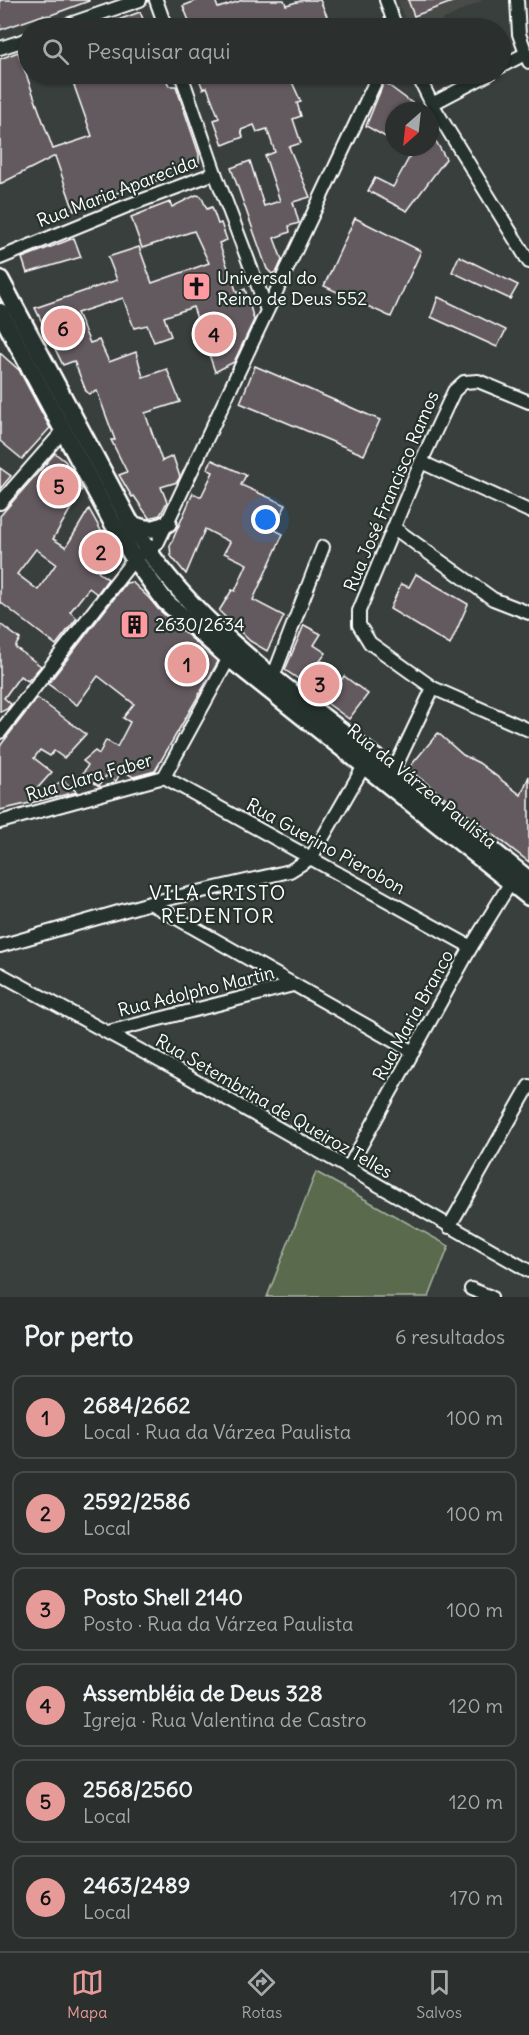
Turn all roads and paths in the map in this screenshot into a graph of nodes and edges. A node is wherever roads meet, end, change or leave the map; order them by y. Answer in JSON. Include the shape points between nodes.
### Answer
{"nodes":[{"id":1,"x":140,"y":0,"type":"edge"},
{"id":2,"x":156,"y":0,"type":"edge"},
{"id":3,"x":386,"y":0,"type":"edge"},
{"id":4,"x":517,"y":0,"type":"edge"},
{"id":5,"x":87,"y":18,"type":"edge"},
{"id":6,"x":162,"y":18,"type":"edge"},
{"id":7,"x":392,"y":18,"type":"edge"},
{"id":8,"x":18,"y":42,"type":"edge"},
{"id":9,"x":0,"y":48,"type":"edge"},
{"id":10,"x":527,"y":58,"type":"edge"},
{"id":11,"x":511,"y":64,"type":"edge"},
{"id":12,"x":184,"y":84,"type":"edge"},
{"id":13,"x":374,"y":84,"type":"edge"},
{"id":14,"x":422,"y":84,"type":"edge"},
{"id":15,"x":470,"y":84,"type":"edge"},
{"id":16,"x":431,"y":102,"type":"edge"},
{"id":17,"x":436,"y":102,"type":"edge"},
{"id":18,"x":439,"y":115,"type":"edge"},
{"id":19,"x":215,"y":172,"type":"junction"},
{"id":20,"x":0,"y":258,"type":"edge"},
{"id":21,"x":529,"y":262,"type":"edge"},
{"id":22,"x":0,"y":279,"type":"edge"},
{"id":23,"x":267,"y":310,"type":"junction"},
{"id":24,"x":0,"y":312,"type":"edge"},
{"id":25,"x":529,"y":402,"type":"edge"},
{"id":26,"x":63,"y":431,"type":"junction"},
{"id":27,"x":421,"y":462,"type":"junction"},
{"id":28,"x":0,"y":503,"type":"edge"},
{"id":29,"x":529,"y":511,"type":"edge"},
{"id":30,"x":168,"y":523,"type":"junction"},
{"id":31,"x":130,"y":524,"type":"junction"},
{"id":32,"x":393,"y":528,"type":"junction"},
{"id":33,"x":323,"y":547,"type":"dead end"},
{"id":34,"x":141,"y":555,"type":"junction"},
{"id":35,"x":529,"y":613,"type":"edge"},
{"id":36,"x":229,"y":658,"type":"junction"},
{"id":37,"x":273,"y":676,"type":"junction"},
{"id":38,"x":433,"y":688,"type":"junction"},
{"id":39,"x":529,"y":730,"type":"edge"},
{"id":40,"x":0,"y":731,"type":"edge"},
{"id":41,"x":364,"y":766,"type":"junction"},
{"id":42,"x":393,"y":772,"type":"junction"},
{"id":43,"x":164,"y":777,"type":"junction"},
{"id":44,"x":0,"y":822,"type":"edge"},
{"id":45,"x":311,"y":858,"type":"junction"},
{"id":46,"x":529,"y":880,"type":"edge"},
{"id":47,"x":511,"y":882,"type":"junction"},
{"id":48,"x":529,"y":897,"type":"edge"},
{"id":49,"x":150,"y":903,"type":"junction"},
{"id":50,"x":0,"y":946,"type":"edge"},
{"id":51,"x":471,"y":947,"type":"junction"},
{"id":52,"x":0,"y":975,"type":"edge"},
{"id":53,"x":293,"y":985,"type":"junction"},
{"id":54,"x":108,"y":1032,"type":"junction"},
{"id":55,"x":413,"y":1052,"type":"junction"},
{"id":56,"x":529,"y":1086,"type":"edge"},
{"id":57,"x":349,"y":1167,"type":"junction"},
{"id":58,"x":448,"y":1227,"type":"junction"},
{"id":59,"x":529,"y":1271,"type":"edge"},
{"id":60,"x":471,"y":1289,"type":"dead end"},
{"id":61,"x":491,"y":1297,"type":"edge"}],
"edges":[{"from":1,"to":5,"type":"street"},
{"from":2,"to":6,"type":"street"},
{"from":3,"to":7,"type":"street"},
{"from":4,"to":10,"type":"street","via":[[519,34]]},
{"from":8,"to":9,"type":"street"},
{"from":10,"to":11,"type":"street"},
{"from":12,"to":19,"type":"street"},
{"from":13,"to":23,"type":"street"},
{"from":14,"to":16,"type":"street"},
{"from":15,"to":17,"type":"street"},
{"from":18,"to":21,"type":"street"},
{"from":19,"to":20,"type":"street","name":"Rua Maria Aparecida"},
{"from":19,"to":23,"type":"street"},
{"from":22,"to":31,"type":"main road"},
{"from":23,"to":30,"type":"street"},
{"from":24,"to":26,"type":"main road"},
{"from":25,"to":27,"type":"street","name":"Rua José Francisco Ramos","via":[[478,381],[464,382],[454,391]]},
{"from":26,"to":28,"type":"street"},
{"from":26,"to":34,"type":"main road","via":[[111,520]]},
{"from":27,"to":29,"type":"street"},
{"from":27,"to":32,"type":"street","name":"Rua José Francisco Ramos"},
{"from":30,"to":31,"type":"main road","via":[[150,530]]},
{"from":30,"to":34,"type":"street","via":[[157,544]]},
{"from":31,"to":34,"type":"main road"},
{"from":32,"to":35,"type":"street","via":[[493,599]]},
{"from":32,"to":38,"type":"street","name":"Rua José Francisco Ramos","via":[[359,610],[359,625],[370,643]]},
{"from":33,"to":37,"type":"street"},
{"from":34,"to":36,"type":"main road","name":"Rua da Várzea Paulista","via":[[165,601]]},
{"from":34,"to":37,"type":"main road","name":"Rua da Várzea Paulista","via":[[219,631]]},
{"from":34,"to":40,"type":"street"},
{"from":36,"to":41,"type":"main road","name":"Rua da Várzea Paulista"},
{"from":36,"to":43,"type":"street","name":"Rua Clara Faber"},
{"from":37,"to":42,"type":"main road","name":"Rua da Várzea Paulista"},
{"from":38,"to":39,"type":"street","name":"Rua José Francisco Ramos"},
{"from":38,"to":42,"type":"street"},
{"from":41,"to":45,"type":"street"},
{"from":41,"to":47,"type":"main road","name":"Rua da Várzea Paulista"},
{"from":42,"to":46,"type":"main road","name":"Rua da Várzea Paulista"},
{"from":43,"to":44,"type":"street","name":"Rua Clara Faber"},
{"from":43,"to":45,"type":"street","name":"Rua Guerino Pierobon"},
{"from":45,"to":49,"type":"street","via":[[290,871]]},
{"from":45,"to":51,"type":"street","name":"Rua Guerino Pierobon"},
{"from":47,"to":48,"type":"main road","name":"Rua da Várzea Paulista"},
{"from":47,"to":51,"type":"street","name":"Rua Maria Branco"},
{"from":49,"to":50,"type":"street"},
{"from":49,"to":53,"type":"street"},
{"from":51,"to":55,"type":"street","name":"Rua Maria Branco"},
{"from":52,"to":54,"type":"street","name":"Rua Setembrina de Queiroz Telles"},
{"from":53,"to":54,"type":"street","name":"Rua Adolpho Martin"},
{"from":53,"to":55,"type":"street"},
{"from":54,"to":57,"type":"street","name":"Rua Setembrina de Queiroz Telles"},
{"from":55,"to":57,"type":"street","name":"Rua Maria Branco"},
{"from":56,"to":58,"type":"street"},
{"from":57,"to":58,"type":"street","name":"Rua Setembrina de Queiroz Telles"},
{"from":58,"to":59,"type":"street","name":"Rua Setembrina de Queiroz Telles"},
{"from":60,"to":61,"type":"street"}]}
